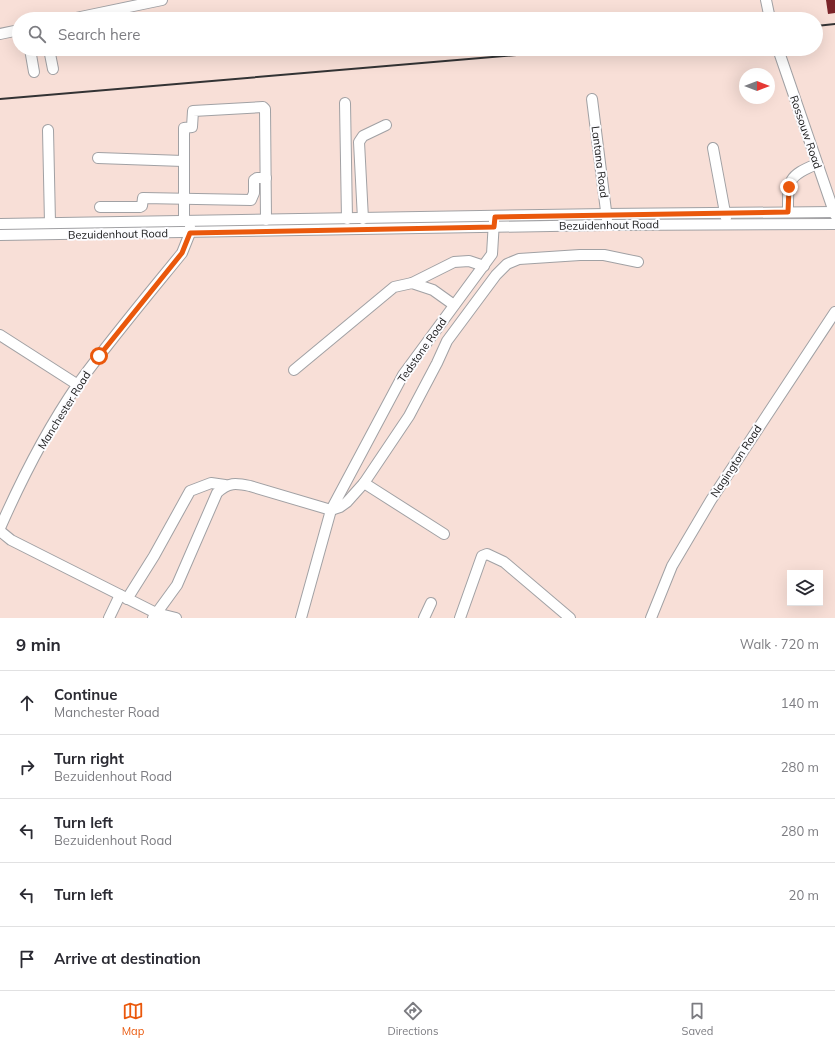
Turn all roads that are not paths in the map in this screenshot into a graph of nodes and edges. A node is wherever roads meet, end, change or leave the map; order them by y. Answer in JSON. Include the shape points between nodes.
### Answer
{"nodes":[{"id":1,"x":162,"y":0,"type":"edge"},
{"id":2,"x":766,"y":0,"type":"edge"},
{"id":3,"x":105,"y":12,"type":"edge"},
{"id":4,"x":769,"y":12,"type":"edge"},
{"id":5,"x":12,"y":31,"type":"edge"},
{"id":6,"x":0,"y":34,"type":"edge"},
{"id":7,"x":31,"y":56,"type":"edge"},
{"id":8,"x":50,"y":56,"type":"edge"},
{"id":9,"x":780,"y":56,"type":"edge"},
{"id":10,"x":53,"y":70,"type":"dead end"},
{"id":11,"x":34,"y":72,"type":"dead end"},
{"id":12,"x":592,"y":99,"type":"dead end"},
{"id":13,"x":345,"y":102,"type":"dead end"},
{"id":14,"x":386,"y":125,"type":"dead end"},
{"id":15,"x":48,"y":130,"type":"dead end"},
{"id":16,"x":713,"y":148,"type":"dead end"},
{"id":17,"x":98,"y":158,"type":"dead end"},
{"id":18,"x":183,"y":161,"type":"junction"},
{"id":19,"x":817,"y":164,"type":"junction"},
{"id":20,"x":266,"y":178,"type":"junction"},
{"id":21,"x":184,"y":199,"type":"junction"},
{"id":22,"x":100,"y":207,"type":"dead end"},
{"id":23,"x":788,"y":212,"type":"junction"},
{"id":24,"x":725,"y":213,"type":"junction"},
{"id":25,"x":606,"y":214,"type":"junction"},
{"id":26,"x":834,"y":214,"type":"edge"},
{"id":27,"x":525,"y":216,"type":"junction"},
{"id":28,"x":495,"y":217,"type":"junction"},
{"id":29,"x":347,"y":219,"type":"junction"},
{"id":30,"x":269,"y":220,"type":"junction"},
{"id":31,"x":187,"y":221,"type":"junction"},
{"id":32,"x":365,"y":222,"type":"junction"},
{"id":33,"x":52,"y":223,"type":"junction"},
{"id":34,"x":0,"y":224,"type":"edge"},
{"id":35,"x":726,"y":224,"type":"junction"},
{"id":36,"x":835,"y":224,"type":"edge"},
{"id":37,"x":608,"y":225,"type":"junction"},
{"id":38,"x":494,"y":227,"type":"junction"},
{"id":39,"x":526,"y":227,"type":"junction"},
{"id":40,"x":272,"y":231,"type":"junction"},
{"id":41,"x":190,"y":233,"type":"junction"},
{"id":42,"x":54,"y":234,"type":"junction"},
{"id":43,"x":0,"y":235,"type":"edge"},
{"id":44,"x":638,"y":262,"type":"dead end"},
{"id":45,"x":484,"y":266,"type":"junction"},
{"id":46,"x":412,"y":283,"type":"junction"},
{"id":47,"x":454,"y":305,"type":"junction"},
{"id":48,"x":835,"y":312,"type":"edge"},
{"id":49,"x":0,"y":335,"type":"edge"},
{"id":50,"x":294,"y":370,"type":"dead end"},
{"id":51,"x":78,"y":385,"type":"junction"},
{"id":52,"x":364,"y":483,"type":"junction"},
{"id":53,"x":225,"y":485,"type":"junction"},
{"id":54,"x":331,"y":510,"type":"junction"},
{"id":55,"x":0,"y":528,"type":"edge"},
{"id":56,"x":0,"y":531,"type":"edge"},
{"id":57,"x":444,"y":534,"type":"dead end"},
{"id":58,"x":127,"y":598,"type":"junction"},
{"id":59,"x":431,"y":603,"type":"dead end"},
{"id":60,"x":152,"y":613,"type":"edge"},
{"id":61,"x":109,"y":618,"type":"edge"},
{"id":62,"x":176,"y":618,"type":"edge"},
{"id":63,"x":301,"y":618,"type":"edge"},
{"id":64,"x":424,"y":618,"type":"edge"},
{"id":65,"x":460,"y":618,"type":"edge"},
{"id":66,"x":570,"y":618,"type":"edge"},
{"id":67,"x":651,"y":618,"type":"edge"}],
"edges":[{"from":1,"to":3,"type":"street"},
{"from":2,"to":4,"type":"street"},
{"from":5,"to":6,"type":"street"},
{"from":7,"to":11,"type":"street"},
{"from":8,"to":10,"type":"street"},
{"from":9,"to":19,"type":"street","name":"Rossouw Road"},
{"from":12,"to":25,"type":"street","name":"Lantana Road"},
{"from":13,"to":29,"type":"street"},
{"from":14,"to":32,"type":"street","via":[[363,136],[359,142]]},
{"from":15,"to":33,"type":"street"},
{"from":16,"to":24,"type":"street"},
{"from":17,"to":18,"type":"street"},
{"from":18,"to":20,"type":"street","name":"Manchester Road","via":[[184,128],[192,126],[193,110],[263,107]]},
{"from":18,"to":21,"type":"street","name":"Manchester Road"},
{"from":19,"to":23,"type":"street","via":[[795,174],[788,191]]},
{"from":19,"to":26,"type":"street","name":"Rossouw Road"},
{"from":20,"to":21,"type":"street","via":[[254,180],[254,193],[250,200]]},
{"from":20,"to":30,"type":"street"},
{"from":21,"to":22,"type":"street","via":[[143,198],[140,207]]},
{"from":21,"to":31,"type":"street","name":"Manchester Road"},
{"from":23,"to":24,"type":"street","name":"Bezuidenhout Road"},
{"from":23,"to":26,"type":"street","name":"Bezuidenhout Road"},
{"from":24,"to":25,"type":"street","name":"Bezuidenhout Road"},
{"from":24,"to":35,"type":"street"},
{"from":25,"to":27,"type":"street","name":"Bezuidenhout Road"},
{"from":25,"to":37,"type":"street","name":"Lantana Road"},
{"from":27,"to":28,"type":"street","name":"Bezuidenhout Road"},
{"from":27,"to":39,"type":"street"},
{"from":28,"to":32,"type":"street","name":"Bezuidenhout Road"},
{"from":28,"to":38,"type":"street","name":"Tedstone Road"},
{"from":29,"to":30,"type":"street","name":"Bezuidenhout Road"},
{"from":29,"to":32,"type":"street","name":"Bezuidenhout Road"},
{"from":30,"to":31,"type":"street","name":"Bezuidenhout Road"},
{"from":30,"to":40,"type":"street"},
{"from":31,"to":33,"type":"street","name":"Bezuidenhout Road"},
{"from":31,"to":41,"type":"street","name":"Manchester Road"},
{"from":32,"to":38,"type":"street","name":"Bezuidenhout Road"},
{"from":32,"to":40,"type":"street","name":"Bezuidenhout Road"},
{"from":33,"to":34,"type":"street","name":"Bezuidenhout Road"},
{"from":33,"to":42,"type":"street"},
{"from":35,"to":36,"type":"street","name":"Bezuidenhout Road"},
{"from":35,"to":37,"type":"street","name":"Bezuidenhout Road"},
{"from":37,"to":39,"type":"street","name":"Bezuidenhout Road"},
{"from":38,"to":39,"type":"street","name":"Bezuidenhout Road"},
{"from":38,"to":45,"type":"street","name":"Tedstone Road","via":[[492,254]]},
{"from":40,"to":41,"type":"street","name":"Bezuidenhout Road"},
{"from":41,"to":42,"type":"street","name":"Bezuidenhout Road"},
{"from":41,"to":51,"type":"street","name":"Manchester Road","via":[[182,253]]},
{"from":42,"to":43,"type":"street","name":"Bezuidenhout Road"},
{"from":44,"to":52,"type":"street","via":[[604,255],[580,255],[519,259],[507,264],[447,340],[409,416]]},
{"from":45,"to":46,"type":"street","via":[[469,261],[454,262]]},
{"from":45,"to":47,"type":"street","name":"Tedstone Road"},
{"from":46,"to":47,"type":"street","via":[[433,290]]},
{"from":46,"to":50,"type":"street","via":[[394,287]]},
{"from":47,"to":54,"type":"street","name":"Tedstone Road","via":[[403,375]]},
{"from":48,"to":67,"type":"street","name":"Nagington Road","via":[[699,519],[672,566]]},
{"from":49,"to":51,"type":"street"},
{"from":51,"to":55,"type":"street","name":"Manchester Road","via":[[24,474]]},
{"from":52,"to":54,"type":"street","via":[[347,502]]},
{"from":52,"to":57,"type":"street"},
{"from":53,"to":54,"type":"street","via":[[250,486]]},
{"from":53,"to":58,"type":"street","via":[[211,482],[190,491]]},
{"from":53,"to":60,"type":"street","via":[[217,493],[177,585]]},
{"from":54,"to":63,"type":"street","name":"Tedstone Road"},
{"from":56,"to":58,"type":"street","via":[[11,540]]},
{"from":58,"to":60,"type":"street"},
{"from":58,"to":61,"type":"street"},
{"from":59,"to":64,"type":"street"},
{"from":60,"to":62,"type":"street"},
{"from":65,"to":66,"type":"street","via":[[482,556],[487,554],[504,562]]}]}
